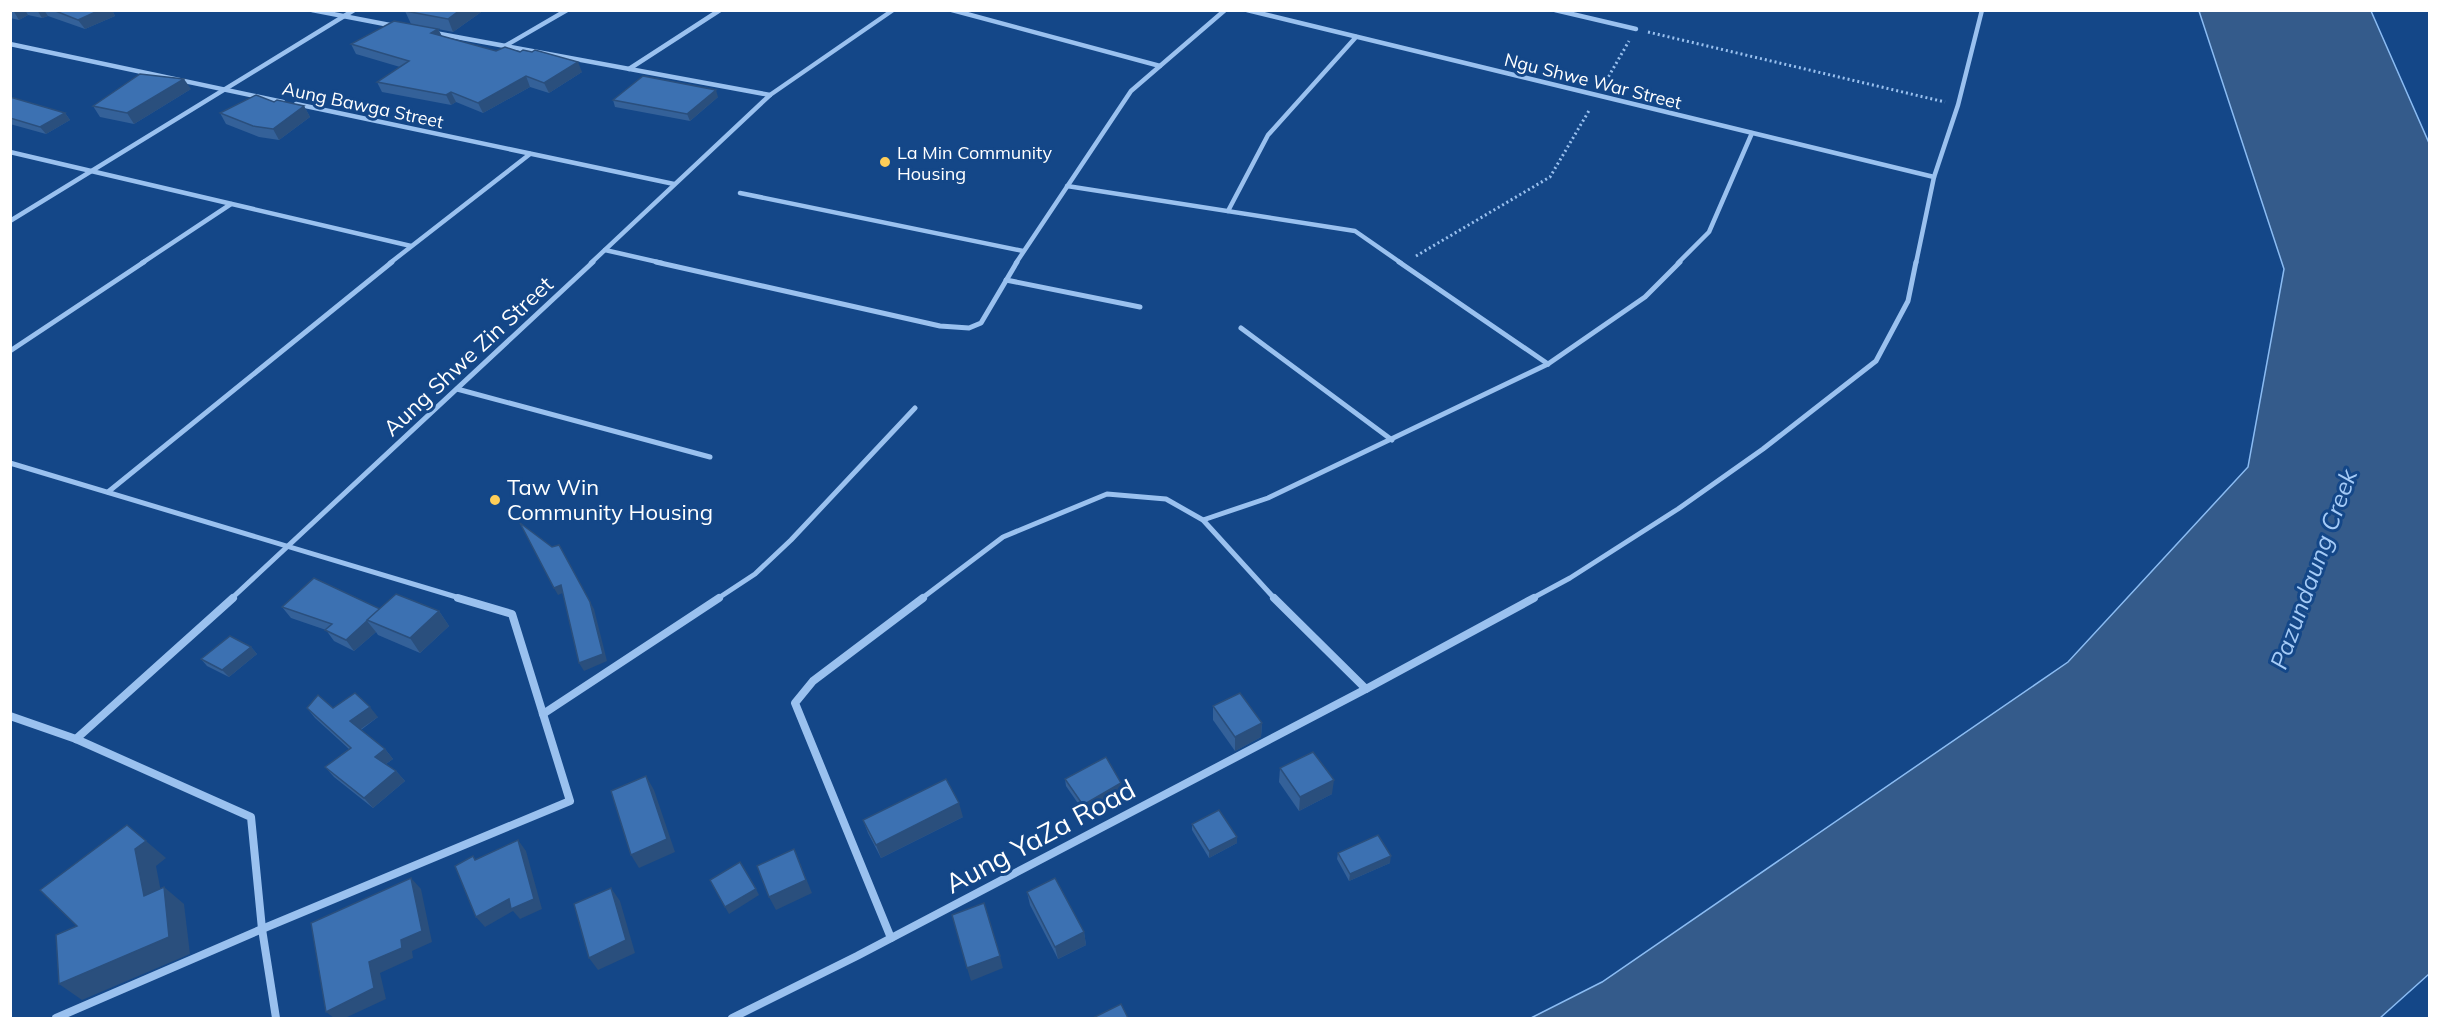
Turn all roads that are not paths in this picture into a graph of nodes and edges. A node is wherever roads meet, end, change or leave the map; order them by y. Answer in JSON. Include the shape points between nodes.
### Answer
{"nodes":[{"id":1,"x":312,"y":10,"type":"edge"},
{"id":2,"x":354,"y":10,"type":"edge"},
{"id":3,"x":567,"y":10,"type":"edge"},
{"id":4,"x":720,"y":10,"type":"edge"},
{"id":5,"x":892,"y":10,"type":"edge"},
{"id":6,"x":952,"y":10,"type":"edge"},
{"id":7,"x":1225,"y":10,"type":"edge"},
{"id":8,"x":1246,"y":10,"type":"edge"},
{"id":9,"x":1555,"y":10,"type":"edge"},
{"id":10,"x":1982,"y":10,"type":"edge"},
{"id":11,"x":344,"y":16,"type":"junction"},
{"id":12,"x":401,"y":27,"type":"edge"},
{"id":13,"x":1636,"y":30,"type":"road end"},
{"id":14,"x":424,"y":31,"type":"edge"},
{"id":15,"x":1356,"y":37,"type":"junction"},
{"id":16,"x":10,"y":44,"type":"edge"},
{"id":17,"x":504,"y":46,"type":"junction"},
{"id":18,"x":1160,"y":66,"type":"junction"},
{"id":19,"x":629,"y":69,"type":"junction"},
{"id":20,"x":223,"y":89,"type":"junction"},
{"id":21,"x":770,"y":95,"type":"junction"},
{"id":22,"x":1752,"y":133,"type":"junction"},
{"id":23,"x":10,"y":152,"type":"edge"},
{"id":24,"x":530,"y":154,"type":"junction"},
{"id":25,"x":91,"y":171,"type":"junction"},
{"id":26,"x":1934,"y":177,"type":"junction"},
{"id":27,"x":674,"y":184,"type":"junction"},
{"id":28,"x":1067,"y":186,"type":"junction"},
{"id":29,"x":740,"y":192,"type":"dead end"},
{"id":30,"x":231,"y":204,"type":"junction"},
{"id":31,"x":1228,"y":211,"type":"junction"},
{"id":32,"x":10,"y":221,"type":"edge"},
{"id":33,"x":411,"y":246,"type":"junction"},
{"id":34,"x":605,"y":250,"type":"junction"},
{"id":35,"x":1023,"y":251,"type":"junction"},
{"id":36,"x":1006,"y":280,"type":"junction"},
{"id":37,"x":1140,"y":307,"type":"dead end"},
{"id":38,"x":1240,"y":328,"type":"dead end"},
{"id":39,"x":10,"y":351,"type":"edge"},
{"id":40,"x":1548,"y":364,"type":"junction"},
{"id":41,"x":457,"y":389,"type":"junction"},
{"id":42,"x":915,"y":408,"type":"dead end"},
{"id":43,"x":1392,"y":440,"type":"junction"},
{"id":44,"x":710,"y":457,"type":"dead end"},
{"id":45,"x":10,"y":463,"type":"edge"},
{"id":46,"x":108,"y":492,"type":"junction"},
{"id":47,"x":1203,"y":520,"type":"junction"},
{"id":48,"x":290,"y":546,"type":"junction"},
{"id":49,"x":1366,"y":688,"type":"junction"},
{"id":50,"x":543,"y":714,"type":"junction"},
{"id":51,"x":10,"y":716,"type":"edge"},
{"id":52,"x":76,"y":739,"type":"junction"},
{"id":53,"x":262,"y":929,"type":"junction"},
{"id":54,"x":891,"y":938,"type":"junction"},
{"id":55,"x":56,"y":1018,"type":"edge"},
{"id":56,"x":276,"y":1018,"type":"edge"},
{"id":57,"x":732,"y":1018,"type":"edge"}],
"edges":[{"from":1,"to":11,"type":"street"},
{"from":2,"to":11,"type":"street"},
{"from":3,"to":17,"type":"street"},
{"from":4,"to":19,"type":"street"},
{"from":5,"to":21,"type":"street","name":"Aung Shwe Zin Street"},
{"from":6,"to":18,"type":"street"},
{"from":7,"to":18,"type":"street"},
{"from":8,"to":15,"type":"street","name":"Ngu Shwe War Street"},
{"from":9,"to":13,"type":"street"},
{"from":10,"to":26,"type":"street","name":"Aung YaZa Road","via":[[1958,105]]},
{"from":11,"to":12,"type":"street"},
{"from":11,"to":20,"type":"street"},
{"from":14,"to":17,"type":"street"},
{"from":15,"to":22,"type":"street","name":"Ngu Shwe War Street"},
{"from":15,"to":31,"type":"street","via":[[1268,135]]},
{"from":16,"to":20,"type":"street","name":"Aung Bawga Street"},
{"from":17,"to":19,"type":"street"},
{"from":18,"to":28,"type":"street","via":[[1131,91]]},
{"from":19,"to":21,"type":"street"},
{"from":20,"to":24,"type":"street","name":"Aung Bawga Street"},
{"from":20,"to":25,"type":"street"},
{"from":21,"to":27,"type":"street","name":"Aung Shwe Zin Street"},
{"from":22,"to":26,"type":"street","name":"Ngu Shwe War Street"},
{"from":22,"to":40,"type":"street","via":[[1709,232],[1645,297]]},
{"from":23,"to":25,"type":"street"},
{"from":24,"to":27,"type":"street","name":"Aung Bawga Street"},
{"from":24,"to":33,"type":"street"},
{"from":25,"to":30,"type":"street"},
{"from":25,"to":32,"type":"street"},
{"from":26,"to":49,"type":"street","name":"Aung YaZa Road","via":[[1908,301],[1876,362],[1763,449],[1649,528],[1570,578]]},
{"from":27,"to":34,"type":"street","name":"Aung Shwe Zin Street"},
{"from":28,"to":31,"type":"street"},
{"from":28,"to":35,"type":"street"},
{"from":29,"to":35,"type":"street"},
{"from":30,"to":33,"type":"street"},
{"from":30,"to":39,"type":"street"},
{"from":31,"to":40,"type":"street","via":[[1355,231]]},
{"from":33,"to":46,"type":"street"},
{"from":34,"to":36,"type":"street","via":[[940,326],[969,328],[981,323]]},
{"from":34,"to":41,"type":"street","name":"Aung Shwe Zin Street"},
{"from":35,"to":36,"type":"street"},
{"from":36,"to":37,"type":"street"},
{"from":38,"to":43,"type":"street"},
{"from":40,"to":43,"type":"street"},
{"from":41,"to":44,"type":"street"},
{"from":41,"to":48,"type":"street","name":"Aung Shwe Zin Street"},
{"from":42,"to":50,"type":"street","via":[[755,574]]},
{"from":43,"to":47,"type":"street","via":[[1268,498]]},
{"from":45,"to":46,"type":"street"},
{"from":46,"to":48,"type":"street"},
{"from":47,"to":49,"type":"street","via":[[1262,586]]},
{"from":47,"to":54,"type":"street","via":[[1166,499],[1107,494],[1003,537],[813,681],[795,703]]},
{"from":48,"to":50,"type":"street","via":[[512,614]]},
{"from":48,"to":52,"type":"street","name":"Aung Shwe Zin Street"},
{"from":49,"to":54,"type":"street","name":"Aung YaZa Road"},
{"from":50,"to":53,"type":"street","via":[[570,801]]},
{"from":51,"to":52,"type":"street"},
{"from":52,"to":53,"type":"street","via":[[251,817]]},
{"from":53,"to":55,"type":"street"},
{"from":53,"to":56,"type":"street"},
{"from":54,"to":57,"type":"street","name":"Aung YaZa Road"}]}
